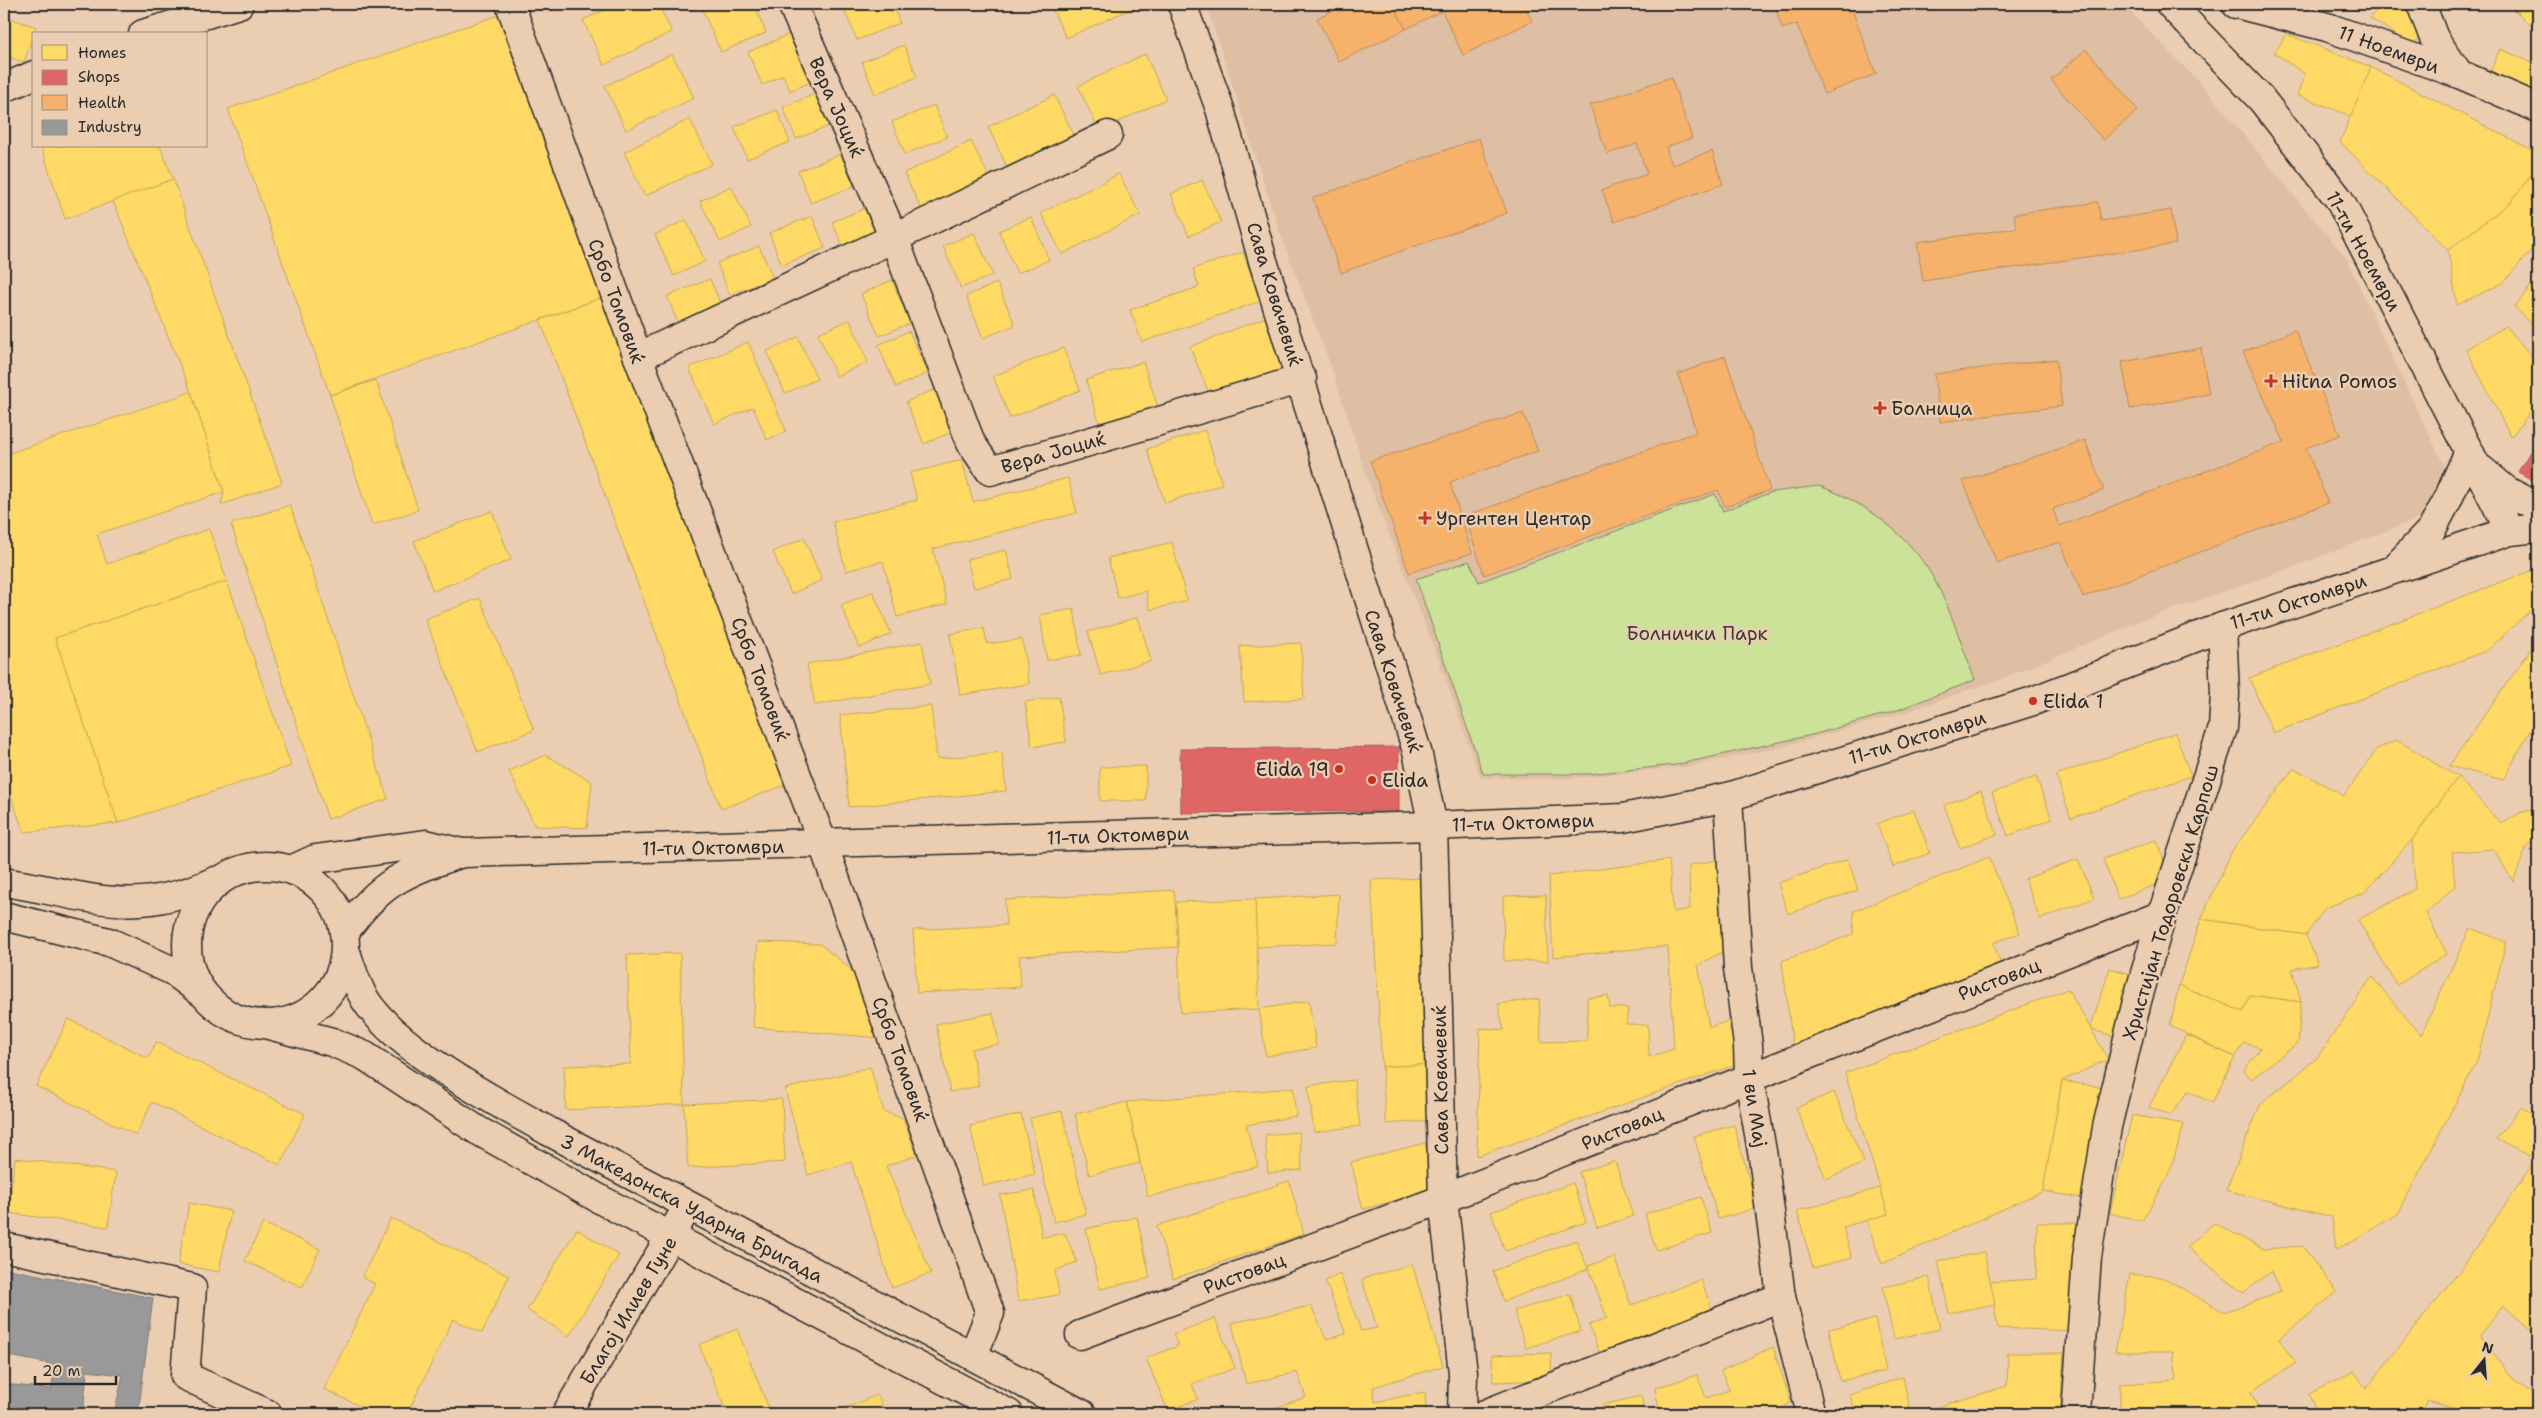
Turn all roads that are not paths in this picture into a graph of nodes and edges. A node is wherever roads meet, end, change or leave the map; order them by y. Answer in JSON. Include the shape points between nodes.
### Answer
{"nodes":[{"id":1,"x":239,"y":4,"type":"edge"},
{"id":2,"x":510,"y":4,"type":"edge"},
{"id":3,"x":792,"y":4,"type":"edge"},
{"id":4,"x":1182,"y":4,"type":"edge"},
{"id":5,"x":2170,"y":4,"type":"edge"},
{"id":6,"x":2236,"y":4,"type":"edge"},
{"id":7,"x":2421,"y":4,"type":"edge"},
{"id":8,"x":149,"y":32,"type":"edge"},
{"id":9,"x":2459,"y":74,"type":"junction"},
{"id":10,"x":32,"y":76,"type":"edge"},
{"id":11,"x":4,"y":88,"type":"edge"},
{"id":12,"x":2538,"y":108,"type":"edge"},
{"id":13,"x":1108,"y":135,"type":"dead end"},
{"id":14,"x":894,"y":238,"type":"junction"},
{"id":15,"x":638,"y":357,"type":"junction"},
{"id":16,"x":1302,"y":379,"type":"junction"},
{"id":17,"x":2472,"y":457,"type":"junction"},
{"id":18,"x":2538,"y":507,"type":"edge"},
{"id":19,"x":2538,"y":528,"type":"edge"},
{"id":20,"x":2510,"y":531,"type":"junction"},
{"id":21,"x":2393,"y":570,"type":"junction"},
{"id":22,"x":2222,"y":627,"type":"junction"},
{"id":23,"x":1728,"y":796,"type":"junction"},
{"id":24,"x":1433,"y":826,"type":"junction"},
{"id":25,"x":823,"y":844,"type":"junction"},
{"id":26,"x":462,"y":853,"type":"junction"},
{"id":27,"x":291,"y":870,"type":"junction"},
{"id":28,"x":226,"y":876,"type":"junction"},
{"id":29,"x":4,"y":882,"type":"edge"},
{"id":30,"x":2162,"y":915,"type":"junction"},
{"id":31,"x":4,"y":916,"type":"edge"},
{"id":32,"x":346,"y":942,"type":"junction"},
{"id":33,"x":202,"y":993,"type":"junction"},
{"id":34,"x":269,"y":1025,"type":"junction"},
{"id":35,"x":1748,"y":1077,"type":"junction"},
{"id":36,"x":1443,"y":1199,"type":"junction"},
{"id":37,"x":688,"y":1206,"type":"junction"},
{"id":38,"x":672,"y":1237,"type":"junction"},
{"id":39,"x":4,"y":1247,"type":"edge"},
{"id":40,"x":1780,"y":1297,"type":"junction"},
{"id":41,"x":1080,"y":1335,"type":"dead end"},
{"id":42,"x":973,"y":1356,"type":"junction"},
{"id":43,"x":268,"y":1414,"type":"edge"},
{"id":44,"x":566,"y":1414,"type":"edge"},
{"id":45,"x":1009,"y":1414,"type":"edge"},
{"id":46,"x":1082,"y":1414,"type":"edge"},
{"id":47,"x":1462,"y":1414,"type":"edge"},
{"id":48,"x":1485,"y":1414,"type":"edge"},
{"id":49,"x":1811,"y":1414,"type":"edge"},
{"id":50,"x":2076,"y":1414,"type":"edge"}],
"edges":[{"from":1,"to":8,"type":"street"},
{"from":2,"to":15,"type":"street","name":"Србо Томовиќ"},
{"from":3,"to":14,"type":"street","name":"Вера Јоциќ"},
{"from":4,"to":16,"type":"street","name":"Сава Ковачевиќ","via":[[1220,109]]},
{"from":5,"to":17,"type":"street","name":"11-ти Ноември","via":[[2262,100],[2339,199]]},
{"from":6,"to":9,"type":"street","name":"11 Ноември","via":[[2327,27]]},
{"from":7,"to":9,"type":"street","via":[[2434,38]]},
{"from":9,"to":12,"type":"street","name":"11 Ноември"},
{"from":10,"to":11,"type":"street"},
{"from":13,"to":14,"type":"street"},
{"from":14,"to":15,"type":"street"},
{"from":14,"to":16,"type":"street","name":"Вера Јоциќ","via":[[970,443],[990,471]]},
{"from":15,"to":25,"type":"street","name":"Србо Томовиќ"},
{"from":16,"to":24,"type":"street","name":"Сава Ковачевиќ","via":[[1417,751]]},
{"from":17,"to":18,"type":"street","via":[[2507,491]]},
{"from":17,"to":20,"type":"street","name":"11-ти Ноември"},
{"from":17,"to":21,"type":"street","via":[[2432,529]]},
{"from":19,"to":20,"type":"street","name":"11-ти Октомври"},
{"from":20,"to":21,"type":"street","name":"11-ти Октомври"},
{"from":21,"to":22,"type":"street","name":"11-ти Октомври"},
{"from":22,"to":23,"type":"street","name":"11-ти Октомври","via":[[2033,701]]},
{"from":22,"to":30,"type":"street","name":"Христијан Тодоровски Карпош","via":[[2226,694],[2223,728]]},
{"from":23,"to":24,"type":"street","name":"11-ти Октомври","via":[[1623,818]]},
{"from":23,"to":35,"type":"street","name":"1 ви Мај"},
{"from":24,"to":25,"type":"street","name":"11-ти Октомври"},
{"from":24,"to":36,"type":"street","name":"Сава Ковачевиќ"},
{"from":25,"to":26,"type":"street","name":"11-ти Октомври"},
{"from":25,"to":42,"type":"street","name":"Србо Томовиќ","via":[[990,1313]]},
{"from":26,"to":27,"type":"street","via":[[426,844],[315,859]]},
{"from":26,"to":32,"type":"street","via":[[410,871],[374,895]]},
{"from":27,"to":28,"type":"street","via":[[258,866]]},
{"from":27,"to":32,"type":"street","via":[[311,879],[327,893],[339,912]]},
{"from":28,"to":29,"type":"street","via":[[192,892],[161,900],[128,903],[95,900]]},
{"from":28,"to":33,"type":"street","via":[[198,903],[186,939],[192,976]]},
{"from":30,"to":35,"type":"street","name":"Ристовац"},
{"from":30,"to":50,"type":"street","name":"Христијан Тодоровски Карпош","via":[[2137,1001],[2107,1127],[2087,1257]]},
{"from":31,"to":33,"type":"street","via":[[109,942],[173,971]]},
{"from":32,"to":34,"type":"street","via":[[342,971],[334,988],[321,1003],[306,1015]]},
{"from":32,"to":37,"type":"street","name":"3 Македонска Ударна Бригада","via":[[354,978],[365,999],[410,1044],[474,1089]]},
{"from":33,"to":34,"type":"street","via":[[215,1007],[232,1017]]},
{"from":34,"to":38,"type":"street","name":"3 Македонска Ударна Бригада","via":[[332,1042],[365,1056],[477,1130]]},
{"from":35,"to":36,"type":"street","name":"Ристовац"},
{"from":35,"to":40,"type":"street","name":"1 ви Мај","via":[[1763,1157]]},
{"from":36,"to":41,"type":"street","name":"Ристовац"},
{"from":36,"to":47,"type":"street","name":"Сава Ковачевиќ","via":[[1463,1372]]},
{"from":37,"to":38,"type":"street","name":"Благој Илиев Гуне"},
{"from":37,"to":42,"type":"street","name":"3 Македонска Ударна Бригада"},
{"from":38,"to":44,"type":"street","name":"Благој Илиев Гуне"},
{"from":38,"to":45,"type":"street","name":"3 Македонска Ударна Бригада"},
{"from":39,"to":43,"type":"street","via":[[192,1288],[185,1376]]},
{"from":40,"to":48,"type":"street"},
{"from":40,"to":49,"type":"street","name":"1 ви Мај"},
{"from":42,"to":46,"type":"street","name":"3 Македонска Ударна Бригада"}]}
